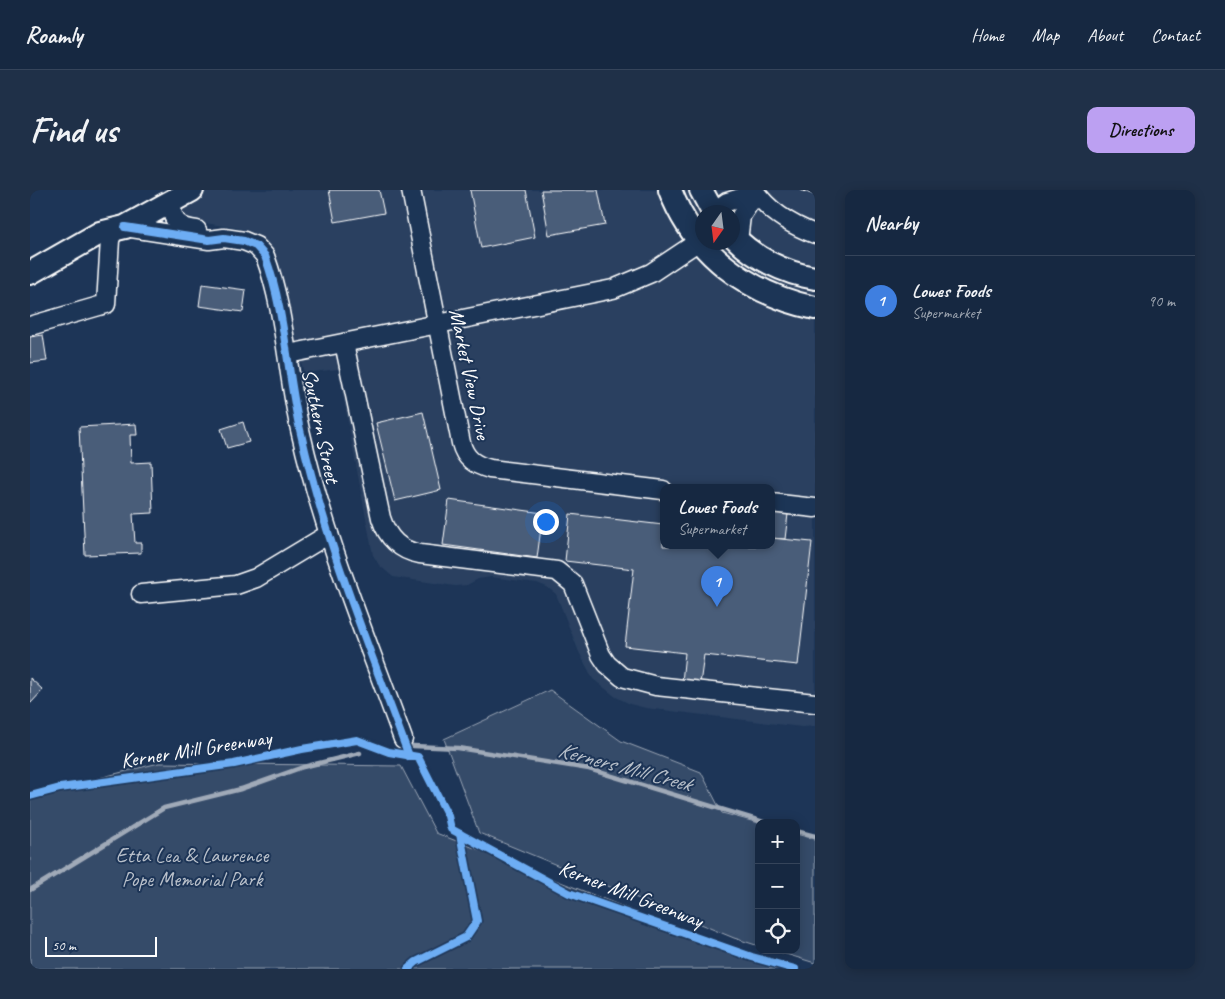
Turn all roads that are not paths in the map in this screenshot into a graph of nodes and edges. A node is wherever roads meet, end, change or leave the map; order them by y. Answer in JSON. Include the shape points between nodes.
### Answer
{"nodes":[{"id":1,"x":411,"y":190,"type":"edge"},
{"id":2,"x":670,"y":190,"type":"edge"},
{"id":3,"x":701,"y":190,"type":"edge"},
{"id":4,"x":755,"y":191,"type":"edge"},
{"id":5,"x":175,"y":193,"type":"edge"},
{"id":6,"x":709,"y":205,"type":"edge"},
{"id":7,"x":723,"y":205,"type":"edge"},
{"id":8,"x":740,"y":220,"type":"edge"},
{"id":9,"x":113,"y":230,"type":"junction"},
{"id":10,"x":815,"y":234,"type":"edge"},
{"id":11,"x":695,"y":236,"type":"edge"},
{"id":12,"x":224,"y":238,"type":"junction"},
{"id":13,"x":740,"y":241,"type":"edge"},
{"id":14,"x":695,"y":244,"type":"edge"},
{"id":15,"x":707,"y":250,"type":"edge"},
{"id":16,"x":30,"y":273,"type":"edge"},
{"id":17,"x":815,"y":278,"type":"edge"},
{"id":18,"x":815,"y":308,"type":"edge"},
{"id":19,"x":436,"y":325,"type":"junction"},
{"id":20,"x":30,"y":326,"type":"edge"},
{"id":21,"x":344,"y":343,"type":"junction"},
{"id":22,"x":288,"y":354,"type":"junction"},
{"id":23,"x":660,"y":490,"type":"edge"},
{"id":24,"x":775,"y":503,"type":"edge"},
{"id":25,"x":815,"y":508,"type":"edge"},
{"id":26,"x":329,"y":534,"type":"junction"},
{"id":27,"x":141,"y":594,"type":"dead end"},
{"id":28,"x":815,"y":703,"type":"edge"},
{"id":29,"x":403,"y":739,"type":"dead end"}],
"edges":[{"from":1,"to":19,"type":"street","name":"Market View Drive"},
{"from":2,"to":11,"type":"main road"},
{"from":3,"to":6,"type":"main road"},
{"from":4,"to":7,"type":"street"},
{"from":4,"to":8,"type":"street"},
{"from":4,"to":10,"type":"street","via":[[772,211],[795,227]]},
{"from":5,"to":9,"type":"main road","via":[[111,217]]},
{"from":5,"to":12,"type":"street","name":"Southern Street","via":[[173,217],[179,225]]},
{"from":9,"to":12,"type":"street","name":"Southern Street","via":[[209,240]]},
{"from":9,"to":16,"type":"main road"},
{"from":9,"to":20,"type":"street","via":[[106,304]]},
{"from":12,"to":22,"type":"street","name":"Southern Street","via":[[251,243],[265,256]]},
{"from":13,"to":17,"type":"main road","via":[[774,265]]},
{"from":14,"to":19,"type":"street","via":[[651,272],[613,289]]},
{"from":15,"to":18,"type":"main road","via":[[748,283],[787,301]]},
{"from":19,"to":21,"type":"street"},
{"from":19,"to":23,"type":"street","name":"Market View Drive","via":[[462,449],[471,461],[490,469]]},
{"from":21,"to":22,"type":"street"},
{"from":21,"to":28,"type":"street","via":[[380,518],[389,536],[400,546],[420,554],[557,571],[564,575],[576,588],[604,658],[629,680],[656,686]]},
{"from":22,"to":26,"type":"street","name":"Southern Street","via":[[301,433]]},
{"from":24,"to":25,"type":"street"},
{"from":26,"to":27,"type":"street","via":[[256,578],[236,585]]},
{"from":26,"to":29,"type":"street","name":"Southern Street"}]}
